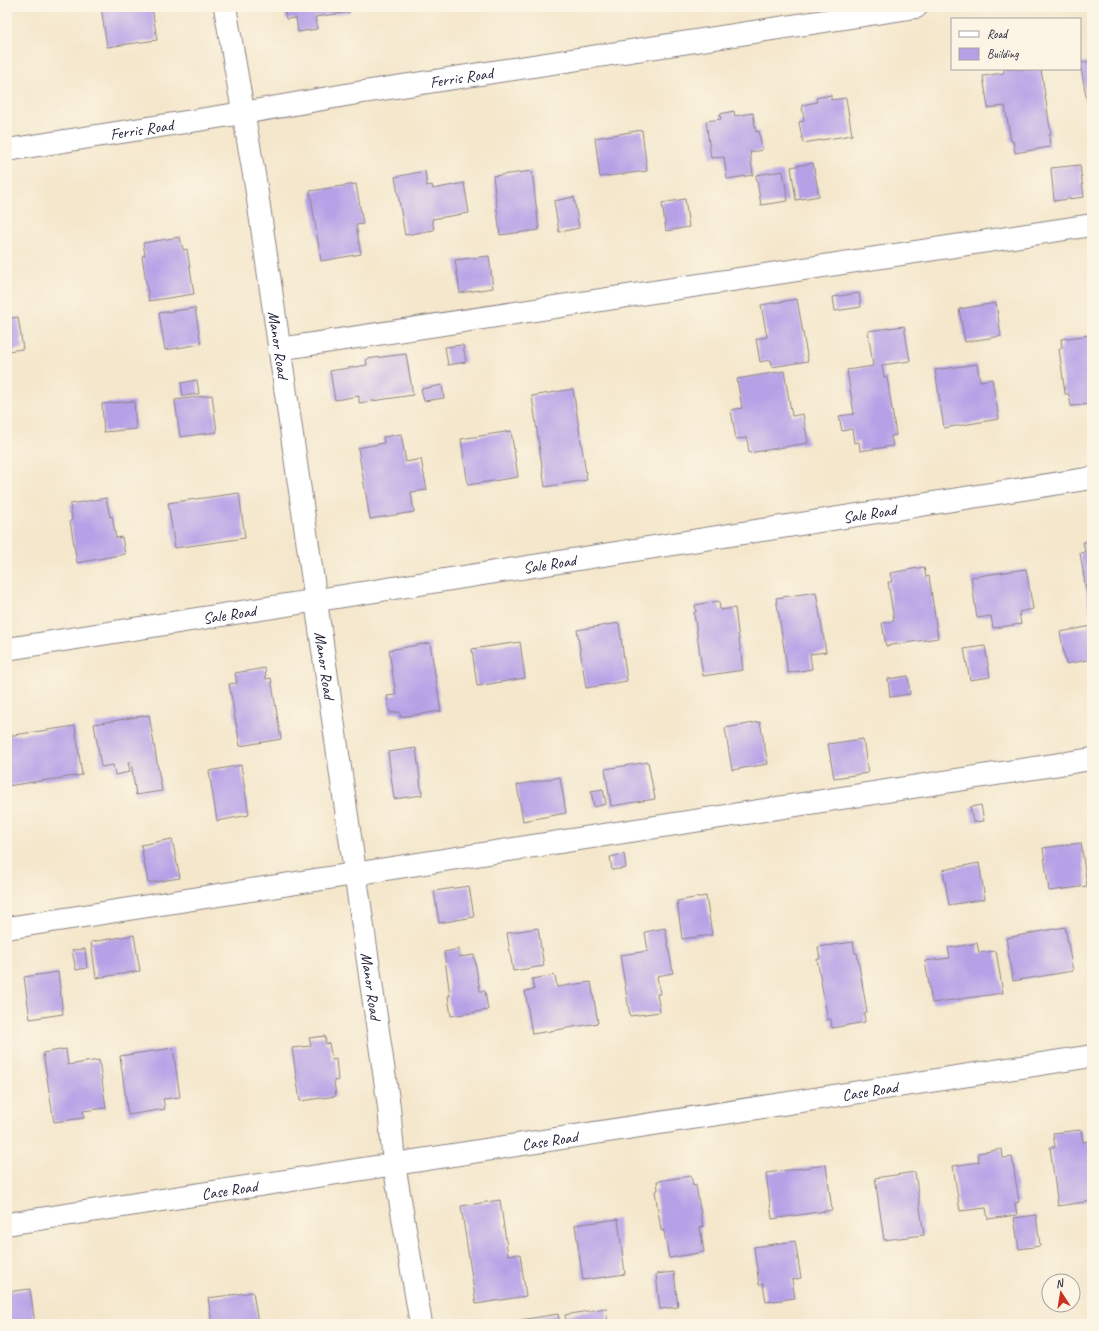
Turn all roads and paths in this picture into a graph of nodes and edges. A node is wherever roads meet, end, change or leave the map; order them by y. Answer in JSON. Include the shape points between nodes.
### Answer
{"nodes":[{"id":1,"x":225,"y":7,"type":"edge"},
{"id":2,"x":916,"y":7,"type":"edge"},
{"id":3,"x":243,"y":113,"type":"junction"},
{"id":4,"x":7,"y":150,"type":"edge"},
{"id":5,"x":1092,"y":225,"type":"edge"},
{"id":6,"x":280,"y":349,"type":"junction"},
{"id":7,"x":1092,"y":478,"type":"edge"},
{"id":8,"x":316,"y":600,"type":"junction"},
{"id":9,"x":7,"y":649,"type":"edge"},
{"id":10,"x":1092,"y":759,"type":"edge"},
{"id":11,"x":355,"y":873,"type":"junction"},
{"id":12,"x":7,"y":928,"type":"edge"},
{"id":13,"x":1092,"y":1056,"type":"edge"},
{"id":14,"x":394,"y":1164,"type":"junction"},
{"id":15,"x":7,"y":1224,"type":"edge"},
{"id":16,"x":421,"y":1324,"type":"edge"}],
"edges":[{"from":1,"to":3,"type":"street","name":"Manor Road"},
{"from":2,"to":3,"type":"street","name":"Ferris Road","via":[[357,93]]},
{"from":3,"to":4,"type":"street","name":"Ferris Road"},
{"from":3,"to":6,"type":"street","name":"Manor Road"},
{"from":5,"to":6,"type":"street"},
{"from":6,"to":8,"type":"street","name":"Manor Road"},
{"from":7,"to":8,"type":"street","name":"Sale Road"},
{"from":8,"to":9,"type":"street","name":"Sale Road"},
{"from":8,"to":11,"type":"street","name":"Manor Road"},
{"from":10,"to":11,"type":"street"},
{"from":11,"to":12,"type":"street"},
{"from":11,"to":14,"type":"street","name":"Manor Road","via":[[389,1107]]},
{"from":13,"to":14,"type":"street","name":"Case Road"},
{"from":14,"to":15,"type":"street","name":"Case Road"},
{"from":14,"to":16,"type":"street","name":"Manor Road"}]}
